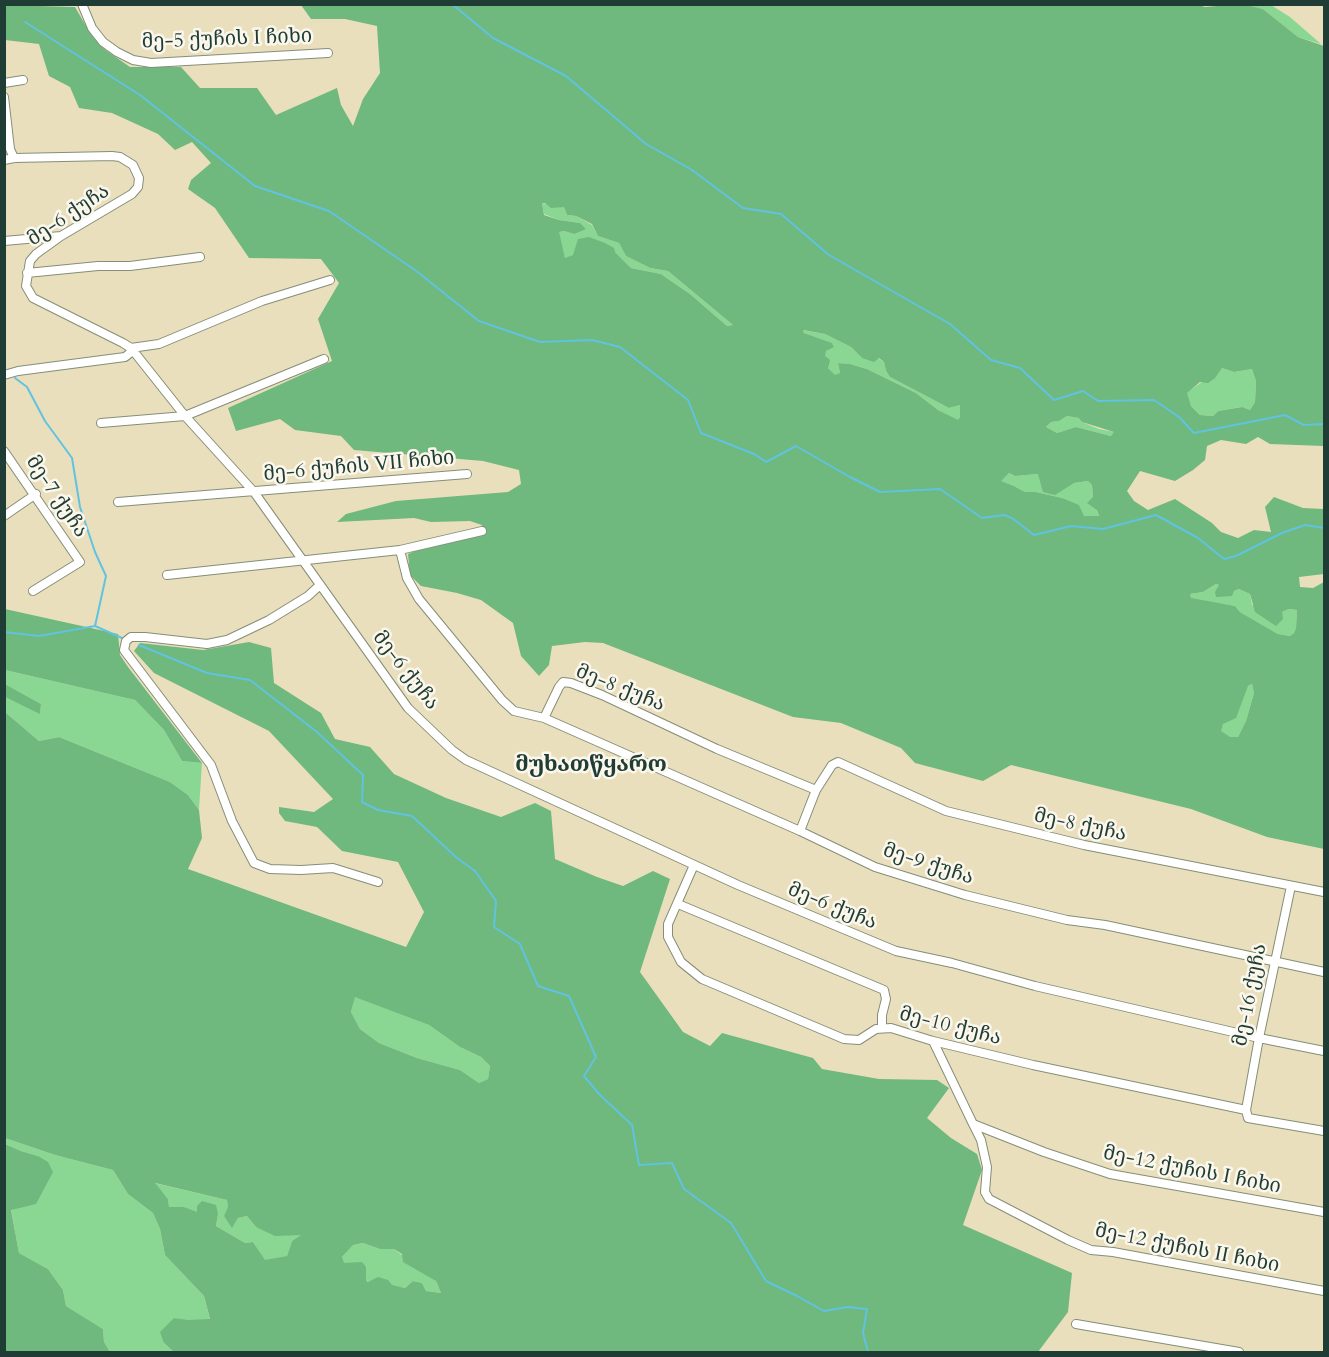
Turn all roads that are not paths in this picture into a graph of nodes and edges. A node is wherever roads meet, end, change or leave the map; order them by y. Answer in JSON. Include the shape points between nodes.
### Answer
{"nodes":[{"id":1,"x":82,"y":4,"type":"edge"},
{"id":2,"x":328,"y":53,"type":"dead end"},
{"id":3,"x":23,"y":80,"type":"dead end"},
{"id":4,"x":4,"y":83,"type":"edge"},
{"id":5,"x":4,"y":97,"type":"edge"},
{"id":6,"x":14,"y":158,"type":"junction"},
{"id":7,"x":4,"y":160,"type":"edge"},
{"id":8,"x":61,"y":236,"type":"junction"},
{"id":9,"x":4,"y":241,"type":"edge"},
{"id":10,"x":200,"y":256,"type":"dead end"},
{"id":11,"x":27,"y":273,"type":"junction"},
{"id":12,"x":330,"y":280,"type":"dead end"},
{"id":13,"x":131,"y":348,"type":"junction"},
{"id":14,"x":324,"y":359,"type":"dead end"},
{"id":15,"x":4,"y":375,"type":"edge"},
{"id":16,"x":185,"y":416,"type":"junction"},
{"id":17,"x":100,"y":423,"type":"dead end"},
{"id":18,"x":4,"y":451,"type":"edge"},
{"id":19,"x":467,"y":474,"type":"dead end"},
{"id":20,"x":254,"y":492,"type":"junction"},
{"id":21,"x":36,"y":494,"type":"junction"},
{"id":22,"x":118,"y":502,"type":"dead end"},
{"id":23,"x":4,"y":516,"type":"edge"},
{"id":24,"x":482,"y":531,"type":"dead end"},
{"id":25,"x":400,"y":550,"type":"junction"},
{"id":26,"x":302,"y":560,"type":"junction"},
{"id":27,"x":168,"y":575,"type":"dead end"},
{"id":28,"x":320,"y":585,"type":"junction"},
{"id":29,"x":33,"y":591,"type":"dead end"},
{"id":30,"x":544,"y":718,"type":"junction"},
{"id":31,"x":816,"y":790,"type":"junction"},
{"id":32,"x":800,"y":831,"type":"junction"},
{"id":33,"x":694,"y":865,"type":"junction"},
{"id":34,"x":378,"y":882,"type":"dead end"},
{"id":35,"x":1291,"y":886,"type":"junction"},
{"id":36,"x":1324,"y":892,"type":"edge"},
{"id":37,"x":678,"y":904,"type":"junction"},
{"id":38,"x":1274,"y":963,"type":"junction"},
{"id":39,"x":1324,"y":972,"type":"edge"},
{"id":40,"x":882,"y":1027,"type":"junction"},
{"id":41,"x":1259,"y":1038,"type":"junction"},
{"id":42,"x":933,"y":1041,"type":"junction"},
{"id":43,"x":1324,"y":1051,"type":"edge"},
{"id":44,"x":1246,"y":1110,"type":"junction"},
{"id":45,"x":973,"y":1124,"type":"junction"},
{"id":46,"x":1324,"y":1131,"type":"edge"},
{"id":47,"x":1324,"y":1212,"type":"edge"},
{"id":48,"x":1324,"y":1291,"type":"edge"},
{"id":49,"x":1076,"y":1324,"type":"dead end"},
{"id":50,"x":1239,"y":1353,"type":"edge"}],
"edges":[{"from":1,"to":2,"type":"street","name":"მე-5 ქუჩის I ჩიხი","via":[[103,42],[133,60],[151,63]]},
{"from":3,"to":4,"type":"street"},
{"from":5,"to":6,"type":"street"},
{"from":6,"to":7,"type":"street"},
{"from":6,"to":8,"type":"street","name":"მე-6 ქუჩა","via":[[111,156],[127,160],[137,171],[138,187],[132,194]]},
{"from":8,"to":9,"type":"street"},
{"from":8,"to":11,"type":"street","name":"მე-6 ქუჩა","via":[[36,254]]},
{"from":10,"to":11,"type":"street","via":[[130,266]]},
{"from":11,"to":13,"type":"street","name":"მე-6 ქუჩა","via":[[26,286],[33,298]]},
{"from":12,"to":13,"type":"street","via":[[262,301],[159,344]]},
{"from":13,"to":15,"type":"street","via":[[125,357]]},
{"from":13,"to":16,"type":"street","name":"მე-6 ქუჩა"},
{"from":14,"to":16,"type":"street"},
{"from":16,"to":17,"type":"street"},
{"from":16,"to":20,"type":"street","name":"მე-6 ქუჩა"},
{"from":18,"to":21,"type":"street","name":"მე-7 ქუჩა"},
{"from":19,"to":20,"type":"street","name":"მე-6 ქუჩის VII ჩიხი"},
{"from":20,"to":22,"type":"street","name":"მე-6 ქუჩის VII ჩიხი"},
{"from":20,"to":26,"type":"street","name":"მე-6 ქუჩა"},
{"from":21,"to":23,"type":"street"},
{"from":21,"to":29,"type":"street","name":"მე-7 ქუჩა","via":[[80,562]]},
{"from":24,"to":25,"type":"street"},
{"from":25,"to":26,"type":"street"},
{"from":25,"to":30,"type":"street","via":[[407,578],[419,599],[502,700],[514,711]]},
{"from":26,"to":27,"type":"street"},
{"from":26,"to":28,"type":"street","name":"მე-6 ქუჩა"},
{"from":28,"to":33,"type":"street","name":"მე-6 ქუჩა","via":[[408,708],[452,750],[466,760]]},
{"from":28,"to":34,"type":"street","via":[[269,620],[227,640],[207,644],[131,638],[124,650],[211,765],[232,821],[254,863],[270,869],[333,868]]},
{"from":30,"to":31,"type":"street","name":"მე-8 ქუჩა","via":[[559,687],[563,682],[571,683]]},
{"from":30,"to":32,"type":"street","name":"მე-9 ქუჩა"},
{"from":31,"to":32,"type":"street","name":"მე-8 ქუჩა"},
{"from":31,"to":35,"type":"street","name":"მე-8 ქუჩა","via":[[838,762],[946,811],[1084,845]]},
{"from":32,"to":38,"type":"street","name":"მე-9 ქუჩა","via":[[875,867],[965,895]]},
{"from":33,"to":37,"type":"street","name":"მე-10 ქუჩა"},
{"from":33,"to":41,"type":"street","name":"მე-6 ქუჩა","via":[[896,951]]},
{"from":35,"to":36,"type":"street","name":"მე-8 ქუჩა"},
{"from":35,"to":38,"type":"street","name":"მე-16 ქუჩა"},
{"from":37,"to":40,"type":"street","via":[[884,990]]},
{"from":37,"to":40,"type":"street","name":"მე-10 ქუჩა","via":[[668,924],[668,937],[681,962],[702,979],[844,1039],[859,1040]]},
{"from":38,"to":39,"type":"street","name":"მე-9 ქუჩა"},
{"from":38,"to":41,"type":"street","name":"მე-16 ქუჩა"},
{"from":40,"to":42,"type":"street","name":"მე-10 ქუჩა"},
{"from":41,"to":43,"type":"street","name":"მე-6 ქუჩა"},
{"from":41,"to":44,"type":"street","name":"მე-16 ქუჩა"},
{"from":42,"to":44,"type":"street","name":"მე-10 ქუჩა"},
{"from":42,"to":45,"type":"street"},
{"from":44,"to":46,"type":"street","name":"მე-10 ქუჩა","via":[[1248,1118]]},
{"from":45,"to":47,"type":"street","name":"მე-12 ქუჩის I ჩიხი","via":[[1110,1174]]},
{"from":45,"to":48,"type":"street","name":"მე-12 ქუჩის II ჩიხი","via":[[987,1167],[985,1192],[989,1199],[1068,1240],[1092,1250]]},
{"from":49,"to":50,"type":"street"}]}
